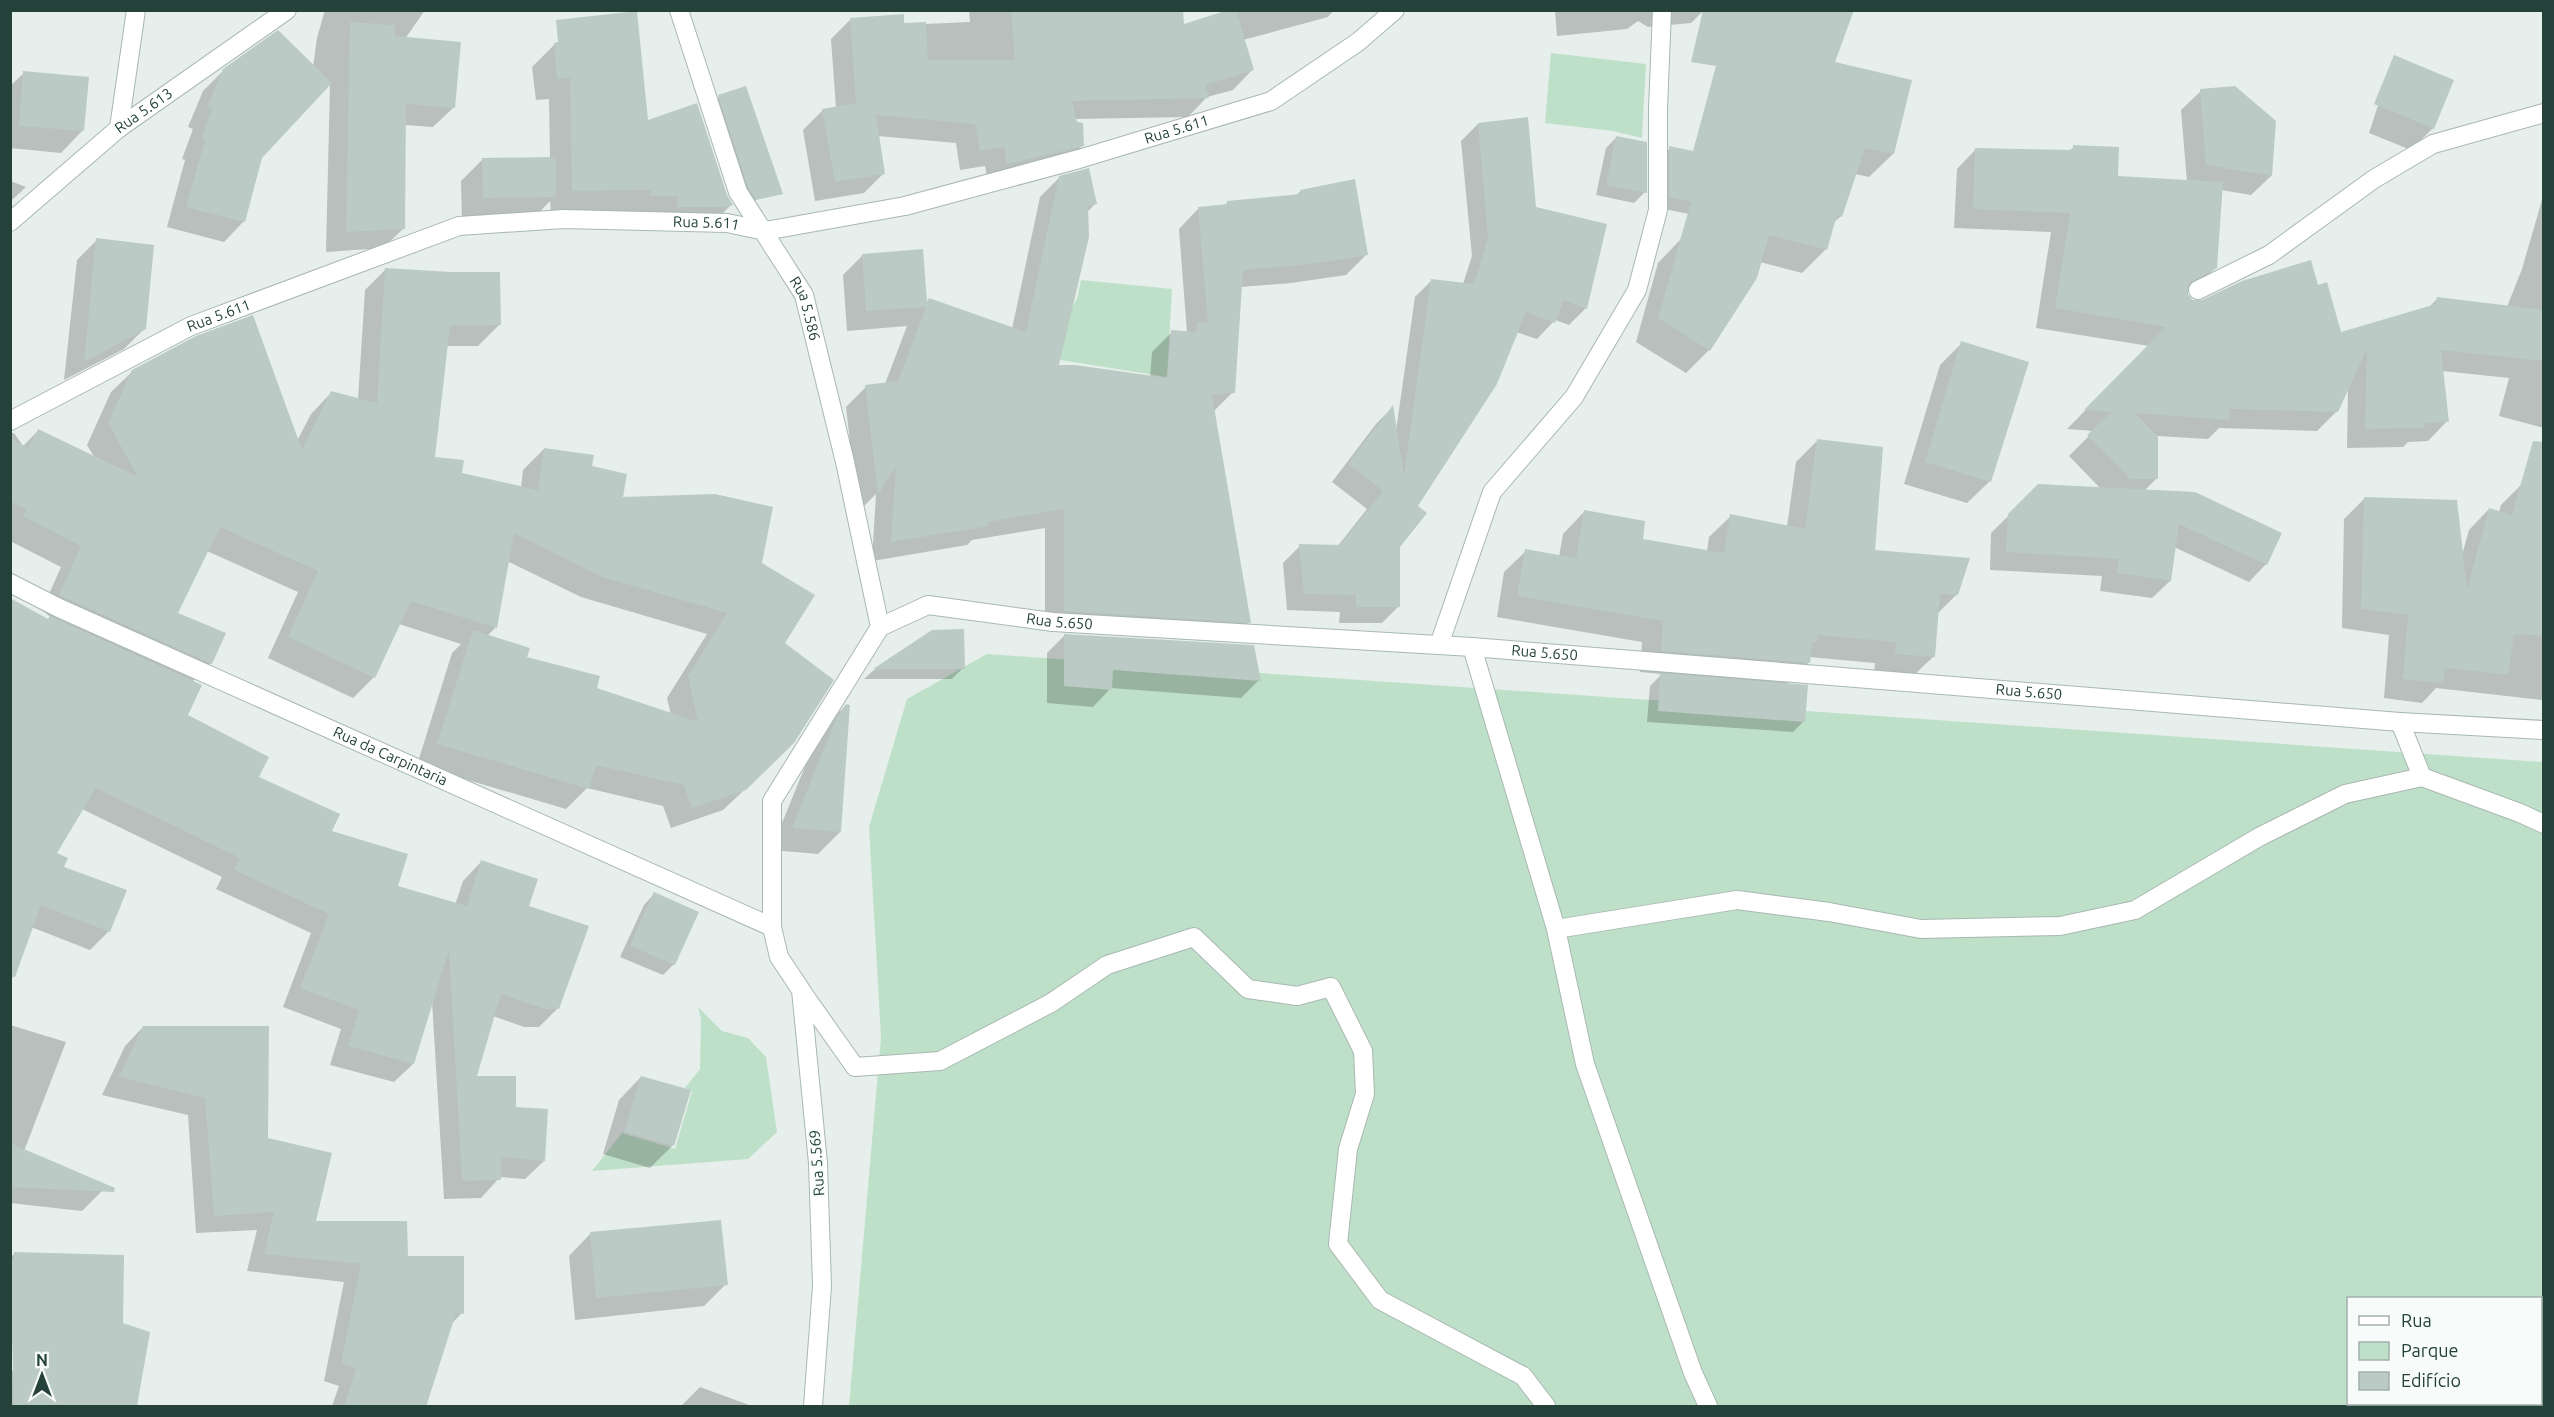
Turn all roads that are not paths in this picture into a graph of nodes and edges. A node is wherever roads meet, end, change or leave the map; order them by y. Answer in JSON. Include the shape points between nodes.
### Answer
{"nodes":[{"id":1,"x":136,"y":10,"type":"edge"},
{"id":2,"x":287,"y":10,"type":"edge"},
{"id":3,"x":679,"y":10,"type":"edge"},
{"id":4,"x":1395,"y":10,"type":"edge"},
{"id":5,"x":1662,"y":10,"type":"edge"},
{"id":6,"x":2544,"y":113,"type":"edge"},
{"id":7,"x":119,"y":128,"type":"junction"},
{"id":8,"x":10,"y":222,"type":"edge"},
{"id":9,"x":765,"y":231,"type":"junction"},
{"id":10,"x":2199,"y":290,"type":"dead end"},
{"id":11,"x":10,"y":421,"type":"edge"},
{"id":12,"x":10,"y":583,"type":"edge"},
{"id":13,"x":880,"y":627,"type":"junction"},
{"id":14,"x":1439,"y":645,"type":"junction"},
{"id":15,"x":1472,"y":647,"type":"junction"},
{"id":16,"x":2400,"y":722,"type":"junction"},
{"id":17,"x":2544,"y":730,"type":"edge"},
{"id":18,"x":2422,"y":777,"type":"junction"},
{"id":19,"x":2544,"y":824,"type":"edge"},
{"id":20,"x":772,"y":927,"type":"junction"},
{"id":21,"x":1556,"y":929,"type":"junction"},
{"id":22,"x":801,"y":990,"type":"junction"},
{"id":23,"x":813,"y":1407,"type":"edge"},
{"id":24,"x":1546,"y":1407,"type":"edge"},
{"id":25,"x":1708,"y":1407,"type":"edge"}],
"edges":[{"from":1,"to":7,"type":"street"},
{"from":2,"to":7,"type":"street","name":"Rua 5.613"},
{"from":3,"to":9,"type":"street","name":"Rua 5.586","via":[[738,192]]},
{"from":4,"to":9,"type":"street","name":"Rua 5.611","via":[[1358,42],[1271,101],[905,207]]},
{"from":5,"to":14,"type":"street","via":[[1658,210],[1636,290],[1574,397],[1492,492]]},
{"from":6,"to":10,"type":"street","via":[[2433,144],[2374,178],[2269,255]]},
{"from":7,"to":8,"type":"street","name":"Rua 5.613"},
{"from":9,"to":11,"type":"street","name":"Rua 5.611","via":[[727,223],[576,219],[459,226],[191,326]]},
{"from":9,"to":13,"type":"street","name":"Rua 5.586","via":[[804,295]]},
{"from":12,"to":20,"type":"street","name":"Rua da Carpintaria"},
{"from":13,"to":14,"type":"street","name":"Rua 5.650","via":[[928,605],[1053,622]]},
{"from":13,"to":20,"type":"street","via":[[772,801]]},
{"from":14,"to":15,"type":"street","name":"Rua 5.650"},
{"from":15,"to":16,"type":"street","name":"Rua 5.650"},
{"from":15,"to":21,"type":"street"},
{"from":16,"to":17,"type":"street","name":"Rua 5.650"},
{"from":16,"to":18,"type":"street"},
{"from":18,"to":19,"type":"street"},
{"from":18,"to":21,"type":"street","via":[[2345,794],[2259,837],[2135,910],[2060,926],[1921,929],[1737,900]]},
{"from":20,"to":22,"type":"street","name":"Rua 5.569","via":[[778,957]]},
{"from":21,"to":25,"type":"street","via":[[1585,1064]]},
{"from":22,"to":23,"type":"street","name":"Rua 5.569","via":[[818,1163],[822,1275]]},
{"from":22,"to":24,"type":"street","via":[[855,1067],[940,1061],[1051,1003],[1107,964],[1194,937],[1248,989],[1297,996],[1331,987],[1363,1051],[1365,1094],[1347,1149],[1338,1244],[1380,1300],[1523,1376]]}]}
